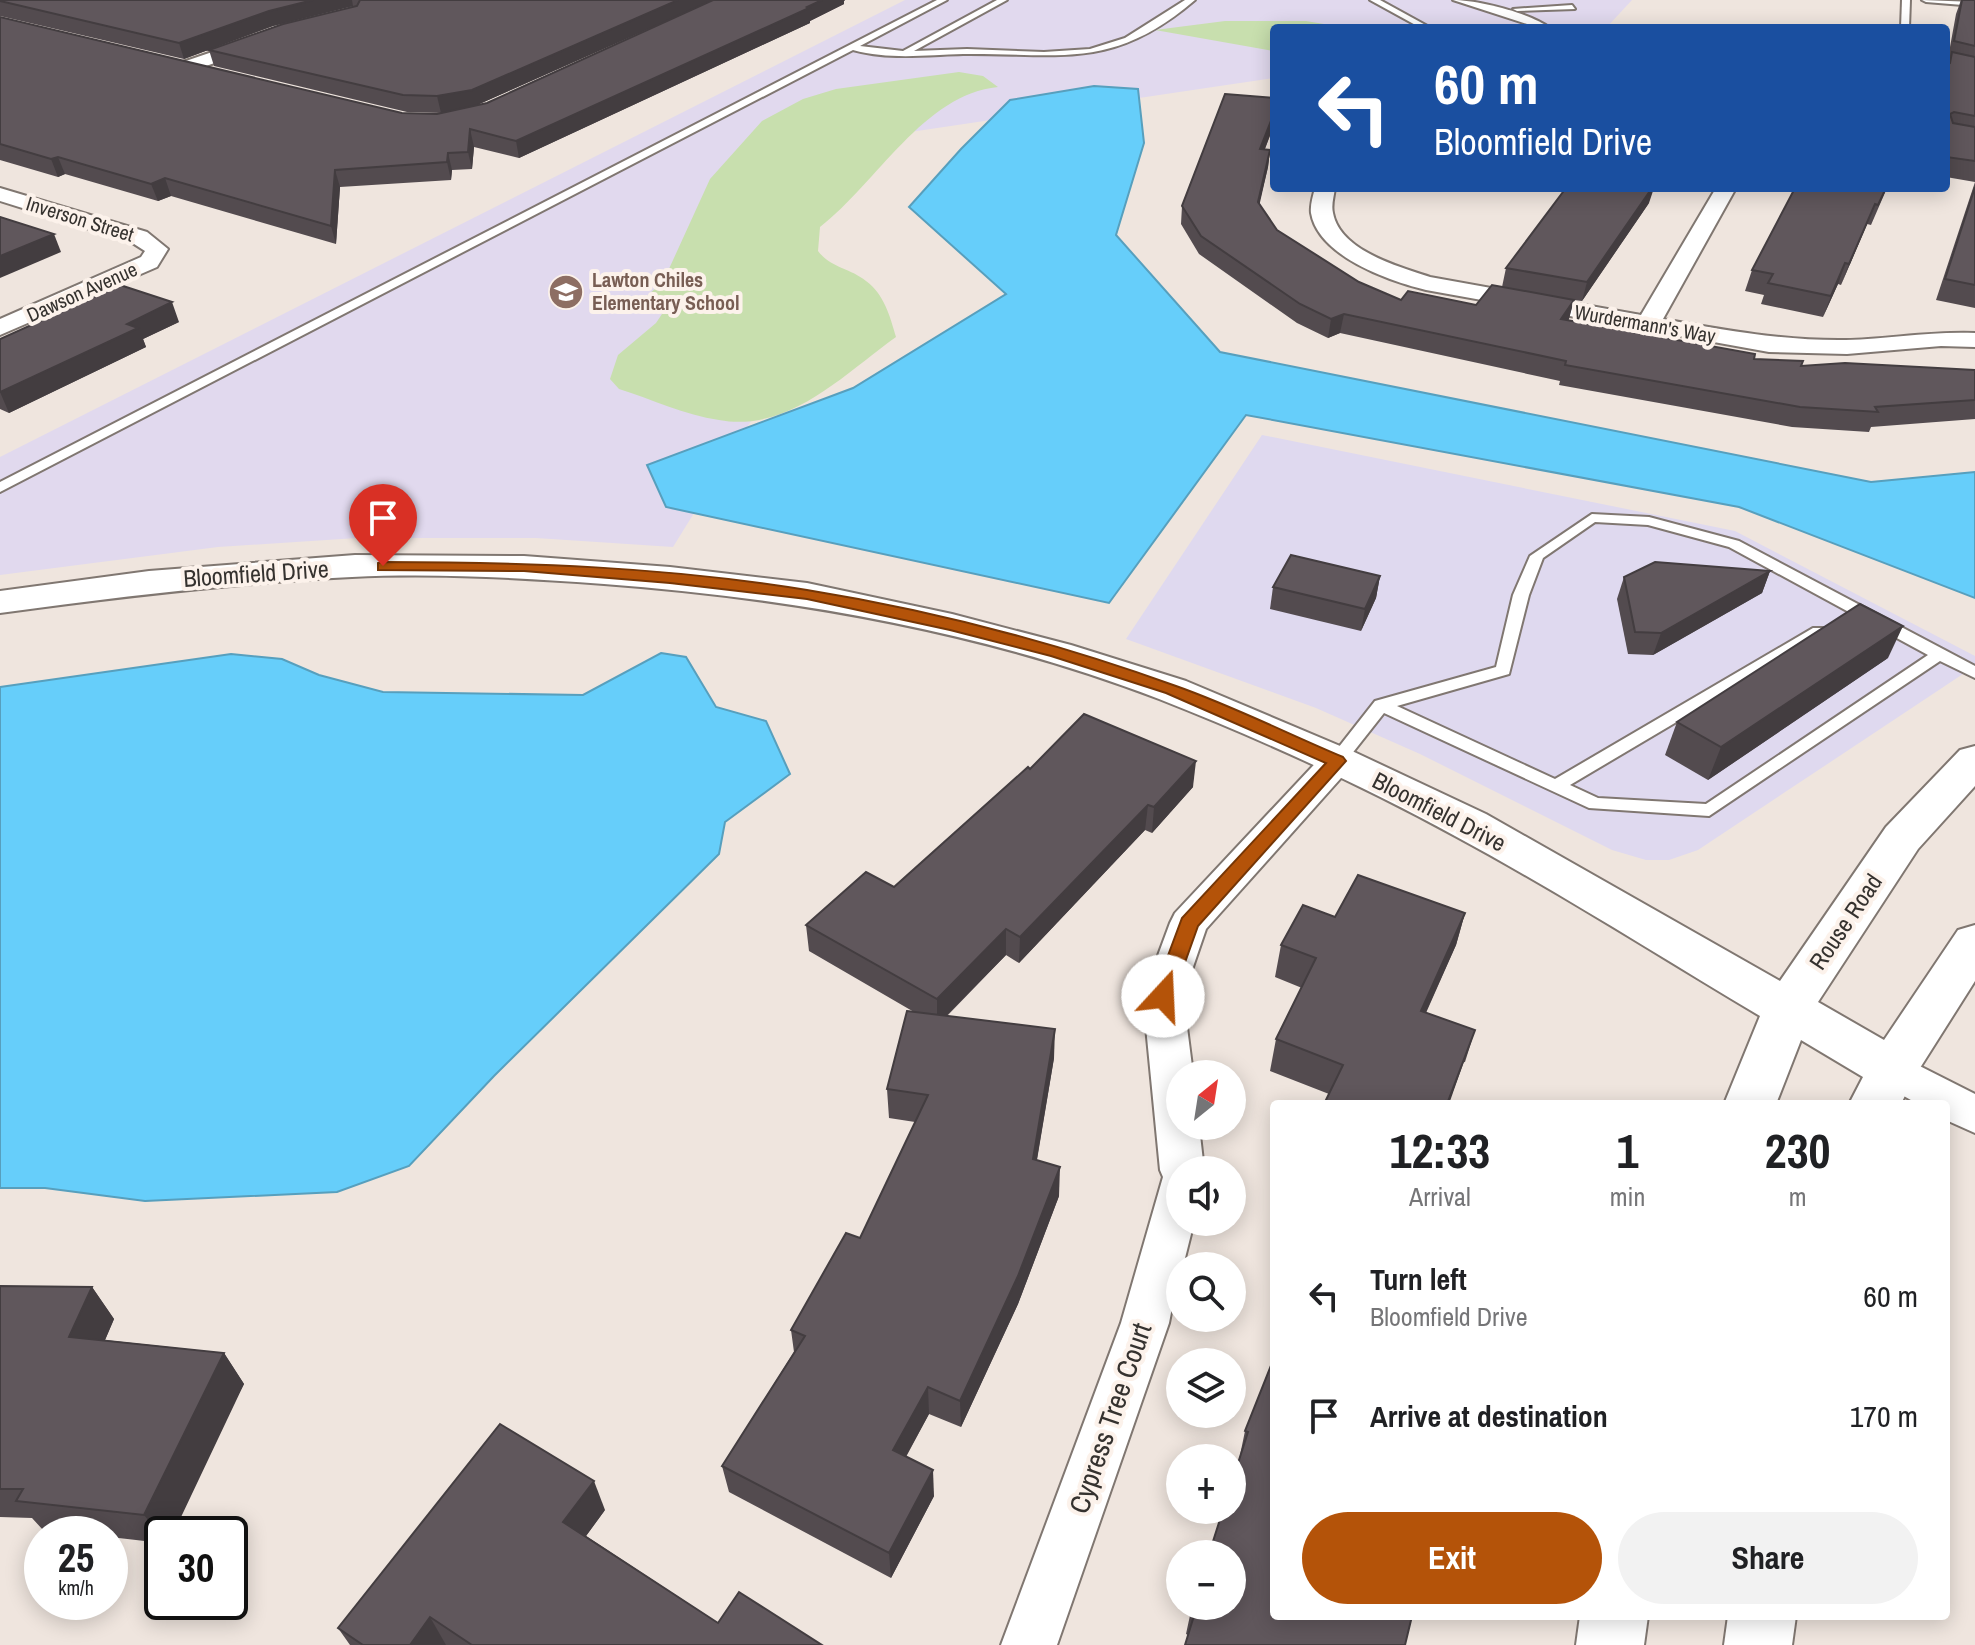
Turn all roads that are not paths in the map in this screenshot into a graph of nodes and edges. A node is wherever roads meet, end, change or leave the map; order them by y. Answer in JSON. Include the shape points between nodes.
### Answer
{"nodes":[{"id":1,"x":943,"y":0,"type":"edge"},
{"id":2,"x":1003,"y":0,"type":"edge"},
{"id":3,"x":1191,"y":0,"type":"edge"},
{"id":4,"x":1374,"y":0,"type":"edge"},
{"id":5,"x":1457,"y":0,"type":"edge"},
{"id":6,"x":1906,"y":0,"type":"edge"},
{"id":7,"x":1926,"y":0,"type":"edge"},
{"id":8,"x":1575,"y":4,"type":"edge"},
{"id":9,"x":1975,"y":4,"type":"edge"},
{"id":10,"x":1482,"y":7,"type":"junction"},
{"id":11,"x":1562,"y":18,"type":"dead end"},
{"id":12,"x":1419,"y":24,"type":"edge"},
{"id":13,"x":1534,"y":24,"type":"edge"},
{"id":14,"x":1905,"y":24,"type":"edge"},
{"id":15,"x":266,"y":38,"type":"edge"},
{"id":16,"x":853,"y":47,"type":"junction"},
{"id":17,"x":904,"y":52,"type":"junction"},
{"id":18,"x":216,"y":74,"type":"edge"},
{"id":19,"x":1325,"y":192,"type":"edge"},
{"id":20,"x":1724,"y":192,"type":"edge"},
{"id":21,"x":0,"y":194,"type":"edge"},
{"id":22,"x":157,"y":249,"type":"joint"},
{"id":23,"x":1648,"y":324,"type":"junction"},
{"id":24,"x":0,"y":328,"type":"edge"},
{"id":25,"x":1975,"y":340,"type":"edge"},
{"id":26,"x":0,"y":488,"type":"edge"},
{"id":27,"x":0,"y":602,"type":"edge"},
{"id":28,"x":1843,"y":618,"type":"junction"},
{"id":29,"x":1940,"y":654,"type":"junction"},
{"id":30,"x":1975,"y":673,"type":"edge"},
{"id":31,"x":1381,"y":705,"type":"junction"},
{"id":32,"x":1975,"y":760,"type":"edge"},
{"id":33,"x":1337,"y":761,"type":"junction"},
{"id":34,"x":1556,"y":786,"type":"junction"},
{"id":35,"x":1975,"y":942,"type":"edge"},
{"id":36,"x":1788,"y":1009,"type":"junction"},
{"id":37,"x":1883,"y":1087,"type":"edge"},
{"id":38,"x":1752,"y":1100,"type":"edge"},
{"id":39,"x":1926,"y":1100,"type":"edge"},
{"id":40,"x":1950,"y":1107,"type":"edge"},
{"id":41,"x":1975,"y":1115,"type":"edge"},
{"id":42,"x":1180,"y":1156,"type":"edge"},
{"id":43,"x":1168,"y":1236,"type":"edge"},
{"id":44,"x":1613,"y":1620,"type":"edge"},
{"id":45,"x":1761,"y":1620,"type":"edge"},
{"id":46,"x":1029,"y":1645,"type":"edge"},
{"id":47,"x":1610,"y":1645,"type":"edge"},
{"id":48,"x":1758,"y":1645,"type":"edge"}],
"edges":[{"from":1,"to":16,"type":"lane"},
{"from":2,"to":17,"type":"lane"},
{"from":3,"to":17,"type":"lane","via":[[1129,40],[1105,49],[1030,55]]},
{"from":4,"to":12,"type":"lane"},
{"from":5,"to":10,"type":"lane"},
{"from":6,"to":14,"type":"lane"},
{"from":7,"to":9,"type":"lane"},
{"from":8,"to":10,"type":"lane","via":[[1542,10]]},
{"from":8,"to":11,"type":"lane"},
{"from":10,"to":13,"type":"lane"},
{"from":15,"to":18,"type":"street","via":[[179,66]]},
{"from":16,"to":17,"type":"lane"},
{"from":16,"to":26,"type":"lane"},
{"from":19,"to":23,"type":"street","name":"Wurdermann's Way","via":[[1322,215],[1340,244],[1380,267],[1426,283]]},
{"from":20,"to":23,"type":"street"},
{"from":21,"to":22,"type":"street","name":"Inverson Street","via":[[139,237]]},
{"from":22,"to":24,"type":"street","name":"Dawson Avenue","via":[[149,262]]},
{"from":23,"to":25,"type":"street","name":"Wurdermann's Way","via":[[1769,345]]},
{"from":27,"to":33,"type":"street","name":"Bloomfield Drive","via":[[149,582],[355,566],[524,567],[807,594],[1057,653],[1172,690]]},
{"from":28,"to":29,"type":"lane"},
{"from":28,"to":31,"type":"lane","via":[[1734,544],[1649,521],[1592,518],[1537,556],[1521,595],[1503,670]]},
{"from":28,"to":34,"type":"lane"},
{"from":29,"to":30,"type":"lane"},
{"from":29,"to":34,"type":"lane","via":[[1709,810],[1595,804]]},
{"from":31,"to":33,"type":"lane"},
{"from":31,"to":34,"type":"lane"},
{"from":32,"to":36,"type":"street","name":"Rouse Road","via":[[1902,838]]},
{"from":33,"to":36,"type":"street","name":"Bloomfield Drive","via":[[1470,825]]},
{"from":33,"to":42,"type":"street","via":[[1189,923],[1163,996]]},
{"from":35,"to":37,"type":"street"},
{"from":36,"to":37,"type":"street","name":"Bloomfield Drive"},
{"from":36,"to":38,"type":"street","name":"Rouse Road"},
{"from":37,"to":39,"type":"street"},
{"from":40,"to":41,"type":"street"},
{"from":43,"to":46,"type":"street","name":"Cypress Tree Court","via":[[1145,1323]]},
{"from":44,"to":47,"type":"street"},
{"from":45,"to":48,"type":"street"}]}
